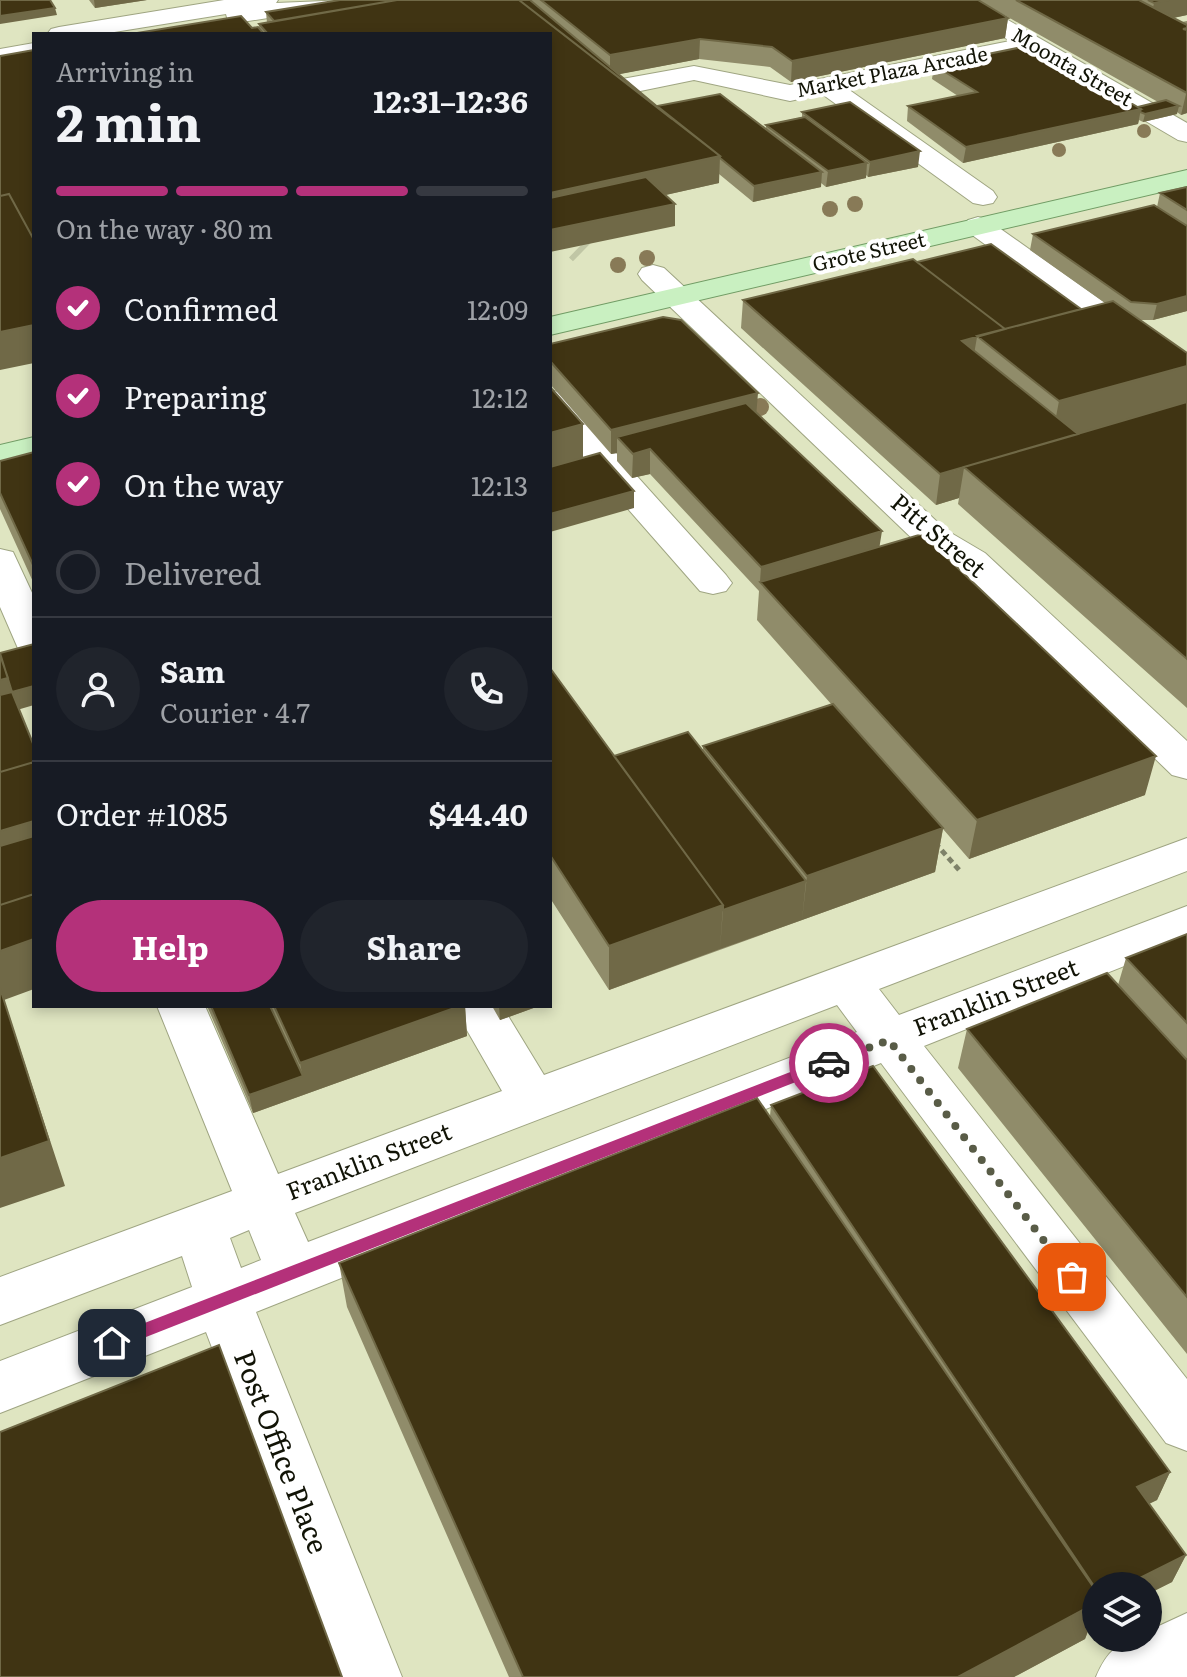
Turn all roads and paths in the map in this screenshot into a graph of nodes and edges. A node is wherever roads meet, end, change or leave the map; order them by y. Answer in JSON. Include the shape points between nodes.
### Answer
{"nodes":[{"id":1,"x":266,"y":0,"type":"edge"},
{"id":2,"x":337,"y":0,"type":"edge"},
{"id":3,"x":956,"y":0,"type":"edge"},
{"id":4,"x":71,"y":7,"type":"dead end"},
{"id":5,"x":123,"y":29,"type":"edge"},
{"id":6,"x":85,"y":32,"type":"edge"},
{"id":7,"x":32,"y":38,"type":"edge"},
{"id":8,"x":0,"y":44,"type":"edge"},
{"id":9,"x":1032,"y":44,"type":"junction"},
{"id":10,"x":32,"y":50,"type":"edge"},
{"id":11,"x":0,"y":56,"type":"edge"},
{"id":12,"x":755,"y":66,"type":"edge"},
{"id":13,"x":732,"y":80,"type":"junction"},
{"id":14,"x":826,"y":85,"type":"junction"},
{"id":15,"x":611,"y":89,"type":"edge"},
{"id":16,"x":890,"y":104,"type":"dead end"},
{"id":17,"x":862,"y":110,"type":"junction"},
{"id":18,"x":833,"y":116,"type":"edge"},
{"id":19,"x":1187,"y":134,"type":"edge"},
{"id":20,"x":1187,"y":151,"type":"edge"},
{"id":21,"x":1114,"y":167,"type":"dead end"},
{"id":22,"x":1187,"y":178,"type":"edge"},
{"id":23,"x":1013,"y":190,"type":"dead end"},
{"id":24,"x":954,"y":203,"type":"dead end"},
{"id":25,"x":981,"y":212,"type":"junction"},
{"id":26,"x":653,"y":274,"type":"joint"},
{"id":27,"x":681,"y":281,"type":"junction"},
{"id":28,"x":552,"y":297,"type":"edge"},
{"id":29,"x":552,"y":325,"type":"edge"},
{"id":30,"x":1187,"y":376,"type":"edge"},
{"id":31,"x":552,"y":402,"type":"edge"},
{"id":32,"x":32,"y":415,"type":"edge"},
{"id":33,"x":0,"y":423,"type":"edge"},
{"id":34,"x":32,"y":447,"type":"edge"},
{"id":35,"x":0,"y":455,"type":"edge"},
{"id":36,"x":0,"y":560,"type":"edge"},
{"id":37,"x":713,"y":583,"type":"dead end"},
{"id":38,"x":1088,"y":619,"type":"edge"},
{"id":39,"x":1047,"y":632,"type":"junction"},
{"id":40,"x":32,"y":639,"type":"edge"},
{"id":41,"x":1187,"y":765,"type":"edge"},
{"id":42,"x":931,"y":839,"type":"edge"},
{"id":43,"x":1187,"y":854,"type":"edge"},
{"id":44,"x":961,"y":872,"type":"dead end"},
{"id":45,"x":1187,"y":923,"type":"edge"},
{"id":46,"x":846,"y":982,"type":"junction"},
{"id":47,"x":182,"y":1008,"type":"edge"},
{"id":48,"x":478,"y":1008,"type":"edge"},
{"id":49,"x":889,"y":1040,"type":"junction"},
{"id":50,"x":533,"y":1100,"type":"junction"},
{"id":51,"x":263,"y":1202,"type":"junction"},
{"id":52,"x":199,"y":1226,"type":"junction"},
{"id":53,"x":293,"y":1272,"type":"junction"},
{"id":54,"x":225,"y":1299,"type":"junction"},
{"id":55,"x":0,"y":1301,"type":"edge"},
{"id":56,"x":0,"y":1387,"type":"edge"},
{"id":57,"x":1187,"y":1424,"type":"edge"},
{"id":58,"x":1187,"y":1645,"type":"edge"},
{"id":59,"x":370,"y":1677,"type":"edge"},
{"id":60,"x":1128,"y":1677,"type":"edge"}],
"edges":[{"from":1,"to":5,"type":"street"},
{"from":2,"to":5,"type":"street"},
{"from":3,"to":9,"type":"street","name":"Moonta Street"},
{"from":4,"to":5,"type":"street","via":[[76,15]]},
{"from":5,"to":6,"type":"street"},
{"from":7,"to":8,"type":"street"},
{"from":9,"to":14,"type":"street","name":"Market Plaza Arcade"},
{"from":9,"to":19,"type":"street","name":"Moonta Street"},
{"from":10,"to":11,"type":"street"},
{"from":12,"to":13,"type":"street"},
{"from":13,"to":14,"type":"street","name":"Market Plaza Arcade","via":[[790,93]]},
{"from":13,"to":15,"type":"street","name":"Market Plaza Arcade","via":[[687,68]]},
{"from":14,"to":17,"type":"street"},
{"from":16,"to":17,"type":"street"},
{"from":17,"to":18,"type":"street"},
{"from":17,"to":25,"type":"street"},
{"from":20,"to":21,"type":"main road"},
{"from":22,"to":25,"type":"main road","name":"Grote Street"},
{"from":23,"to":25,"type":"main road","name":"Grote Street"},
{"from":24,"to":25,"type":"main road","name":"Grote Street"},
{"from":25,"to":27,"type":"main road","name":"Grote Street"},
{"from":25,"to":30,"type":"street"},
{"from":26,"to":27,"type":"street","name":"Pitt Street"},
{"from":26,"to":28,"type":"main road"},
{"from":27,"to":29,"type":"main road","name":"Grote Street"},
{"from":27,"to":39,"type":"street","name":"Pitt Street","via":[[933,538],[972,561]]},
{"from":31,"to":37,"type":"street"},
{"from":32,"to":33,"type":"main road"},
{"from":34,"to":35,"type":"main road"},
{"from":36,"to":40,"type":"street"},
{"from":38,"to":39,"type":"street"},
{"from":39,"to":41,"type":"street","name":"Pitt Street"},
{"from":42,"to":44,"type":"path"},
{"from":43,"to":46,"type":"street","name":"Franklin Street"},
{"from":45,"to":49,"type":"street","name":"Franklin Street","via":[[1133,970]]},
{"from":46,"to":49,"type":"street"},
{"from":46,"to":50,"type":"street","name":"Franklin Street"},
{"from":47,"to":51,"type":"street"},
{"from":48,"to":50,"type":"street"},
{"from":49,"to":53,"type":"street","name":"Franklin Street"},
{"from":49,"to":57,"type":"street"},
{"from":50,"to":51,"type":"street","name":"Franklin Street"},
{"from":51,"to":52,"type":"street","name":"Franklin Street"},
{"from":51,"to":53,"type":"street"},
{"from":52,"to":54,"type":"street","name":"Post Office Place"},
{"from":52,"to":55,"type":"street","name":"Franklin Street"},
{"from":53,"to":54,"type":"street","name":"Franklin Street"},
{"from":54,"to":56,"type":"street","name":"Franklin Street"},
{"from":54,"to":59,"type":"street","name":"Post Office Place"},
{"from":58,"to":60,"type":"street"}]}
